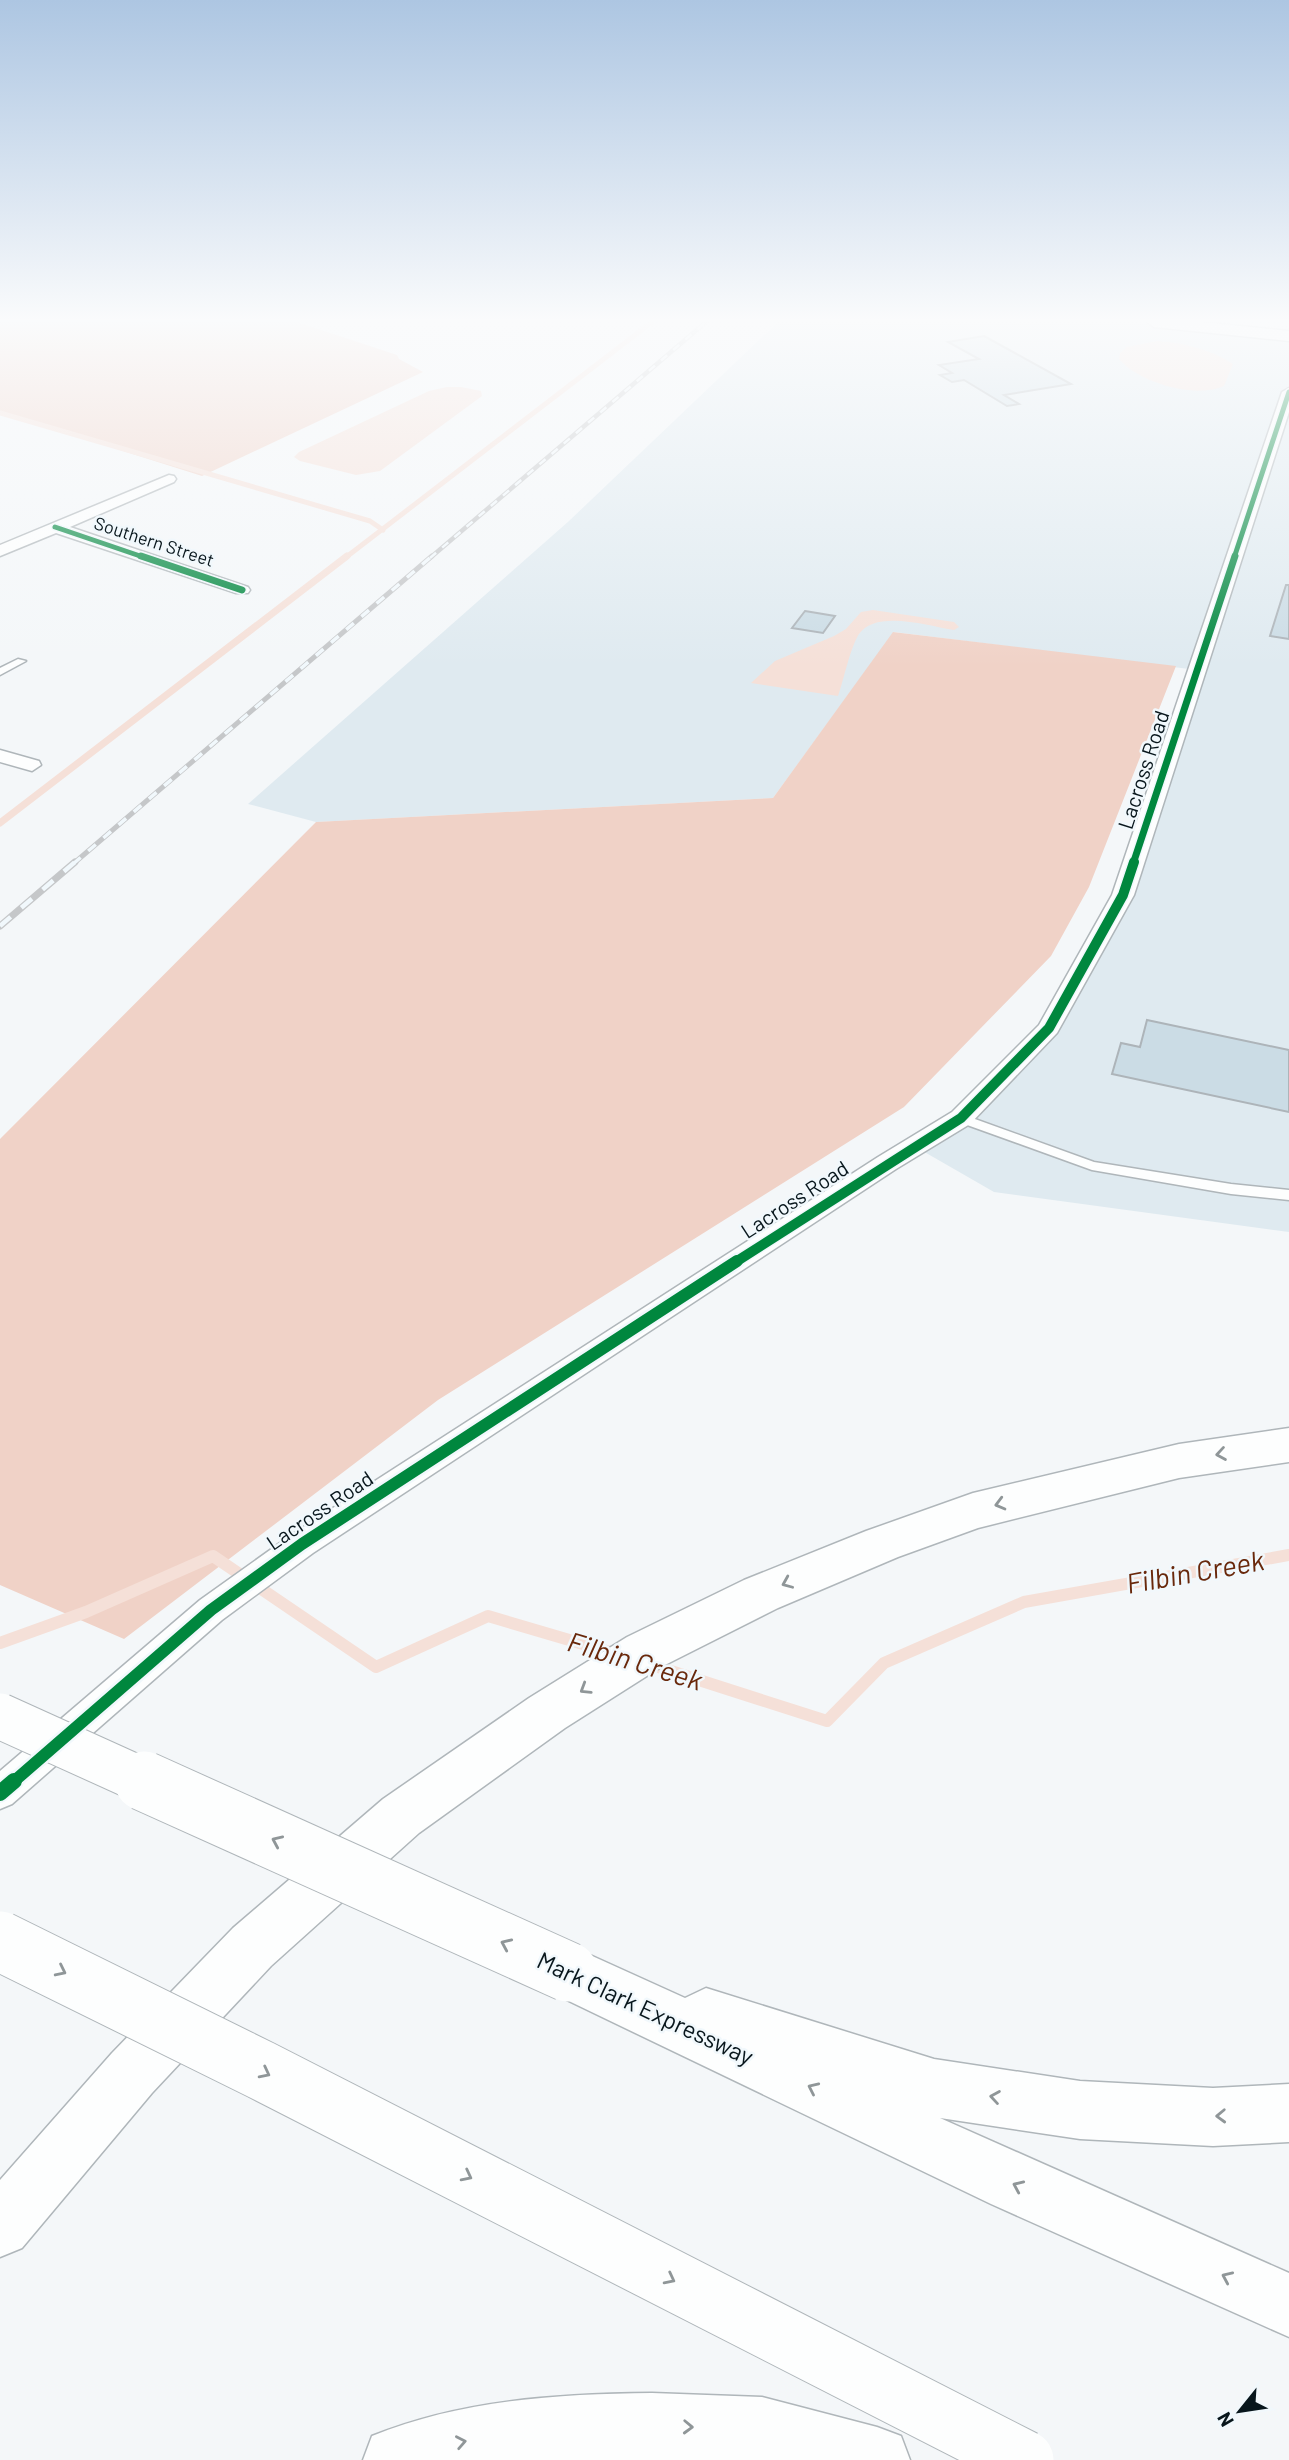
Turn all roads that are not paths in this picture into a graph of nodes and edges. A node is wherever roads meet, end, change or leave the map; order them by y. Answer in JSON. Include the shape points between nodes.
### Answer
{"nodes":[{"id":1,"x":1274,"y":437,"type":"edge"},
{"id":2,"x":169,"y":479,"type":"dead end"},
{"id":3,"x":55,"y":527,"type":"junction"},
{"id":4,"x":0,"y":551,"type":"edge"},
{"id":5,"x":242,"y":590,"type":"dead end"},
{"id":6,"x":21,"y":661,"type":"dead end"},
{"id":7,"x":0,"y":671,"type":"edge"},
{"id":8,"x":0,"y":756,"type":"edge"},
{"id":9,"x":32,"y":765,"type":"dead end"},
{"id":10,"x":961,"y":1118,"type":"junction"},
{"id":11,"x":1289,"y":1195,"type":"edge"},
{"id":12,"x":1289,"y":1444,"type":"edge"},
{"id":13,"x":211,"y":1610,"type":"joint"},
{"id":14,"x":0,"y":1716,"type":"edge"},
{"id":15,"x":0,"y":1793,"type":"edge"},
{"id":16,"x":0,"y":1941,"type":"edge"},
{"id":17,"x":568,"y":1972,"type":"junction"},
{"id":18,"x":1289,"y":2113,"type":"edge"},
{"id":19,"x":0,"y":2226,"type":"edge"},
{"id":20,"x":1289,"y":2305,"type":"edge"},
{"id":21,"x":396,"y":2460,"type":"edge"},
{"id":22,"x":877,"y":2460,"type":"edge"},
{"id":23,"x":1024,"y":2460,"type":"edge"}],
"edges":[{"from":1,"to":10,"type":"street","name":"Lacross Road","via":[[1123,895],[1049,1028]]},
{"from":2,"to":3,"type":"street"},
{"from":3,"to":4,"type":"street"},
{"from":3,"to":5,"type":"street","name":"Southern Street"},
{"from":6,"to":7,"type":"lane"},
{"from":8,"to":9,"type":"street"},
{"from":10,"to":11,"type":"lane","via":[[1092,1166]]},
{"from":10,"to":13,"type":"street","name":"Lacross Road","via":[[302,1544]]},
{"from":12,"to":19,"type":"highway","one_way":true,"bridge":true,"via":[[1179,1461],[973,1511],[761,1594],[643,1652],[401,1816],[252,1947],[132,2073]]},
{"from":13,"to":15,"type":"street","name":"Lacross Road"},
{"from":17,"to":14,"type":"highway","name":"Mark Clark Expressway","one_way":true,"bridge":true},
{"from":16,"to":23,"type":"highway","one_way":true,"bridge":true},
{"from":18,"to":17,"type":"highway","one_way":true,"via":[[1213,2117],[1080,2110],[934,2088]]},
{"from":20,"to":17,"type":"highway","name":"Mark Clark Expressway","one_way":true,"via":[[1012,2183]]},
{"from":21,"to":22,"type":"highway","one_way":true,"via":[[460,2441],[571,2427],[652,2426],[762,2430]]}]}
